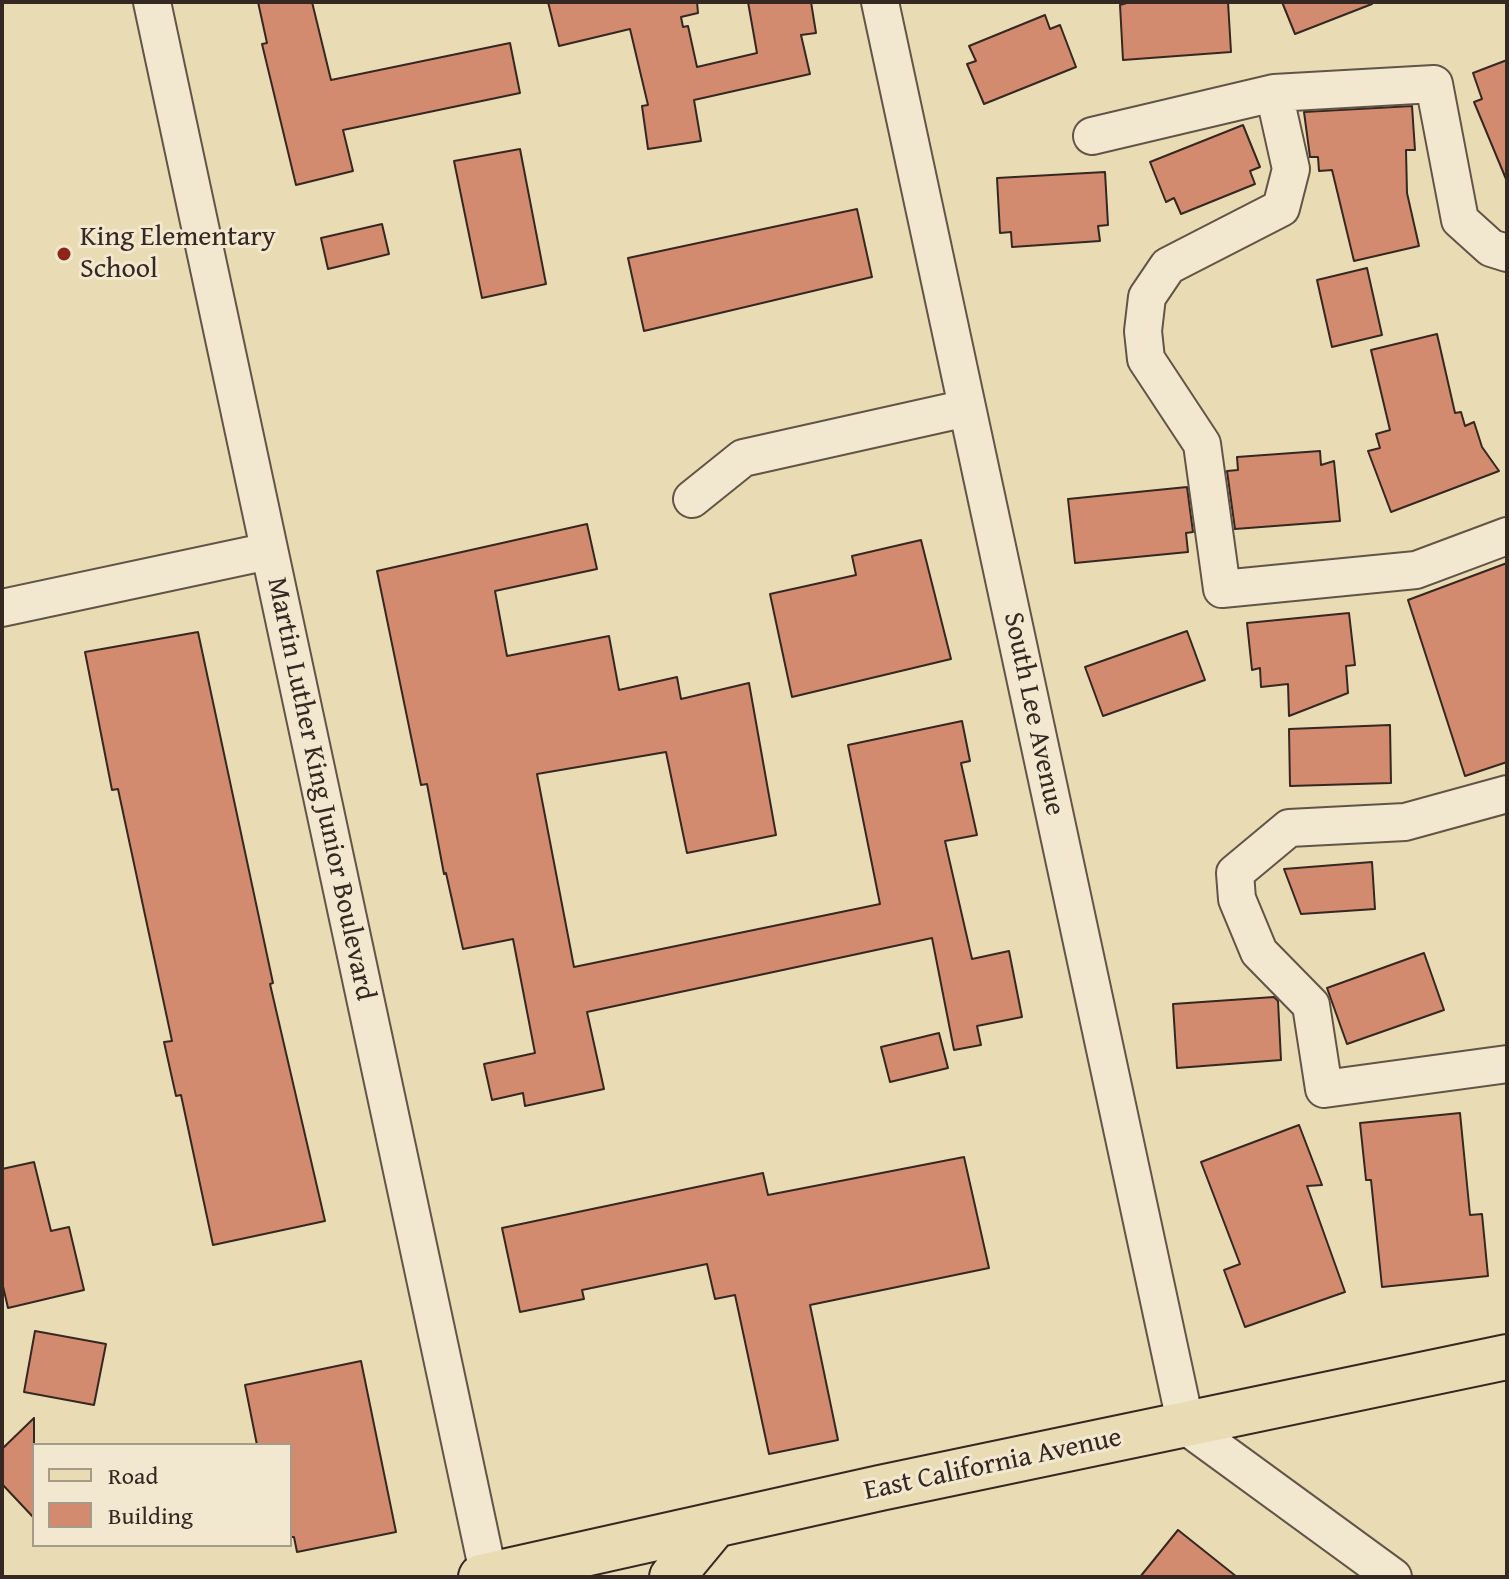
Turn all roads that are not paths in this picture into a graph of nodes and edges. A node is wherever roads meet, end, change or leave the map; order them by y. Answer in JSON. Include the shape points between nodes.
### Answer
{"nodes":[{"id":1,"x":152,"y":2,"type":"edge"},
{"id":2,"x":880,"y":2,"type":"edge"},
{"id":3,"x":1274,"y":93,"type":"junction"},
{"id":4,"x":1092,"y":136,"type":"dead end"},
{"id":5,"x":1507,"y":253,"type":"edge"},
{"id":6,"x":967,"y":408,"type":"junction"},
{"id":7,"x":692,"y":499,"type":"dead end"},
{"id":8,"x":1507,"y":536,"type":"edge"},
{"id":9,"x":269,"y":551,"type":"junction"},
{"id":10,"x":2,"y":608,"type":"edge"},
{"id":11,"x":1507,"y":794,"type":"edge"},
{"id":12,"x":1507,"y":1064,"type":"edge"},
{"id":13,"x":1507,"y":1357,"type":"edge"},
{"id":14,"x":1186,"y":1426,"type":"junction"},
{"id":15,"x":715,"y":1525,"type":"junction"},
{"id":16,"x":486,"y":1576,"type":"edge"},
{"id":17,"x":672,"y":1577,"type":"edge"},
{"id":18,"x":1393,"y":1577,"type":"edge"}],
"edges":[{"from":1,"to":9,"type":"street","name":"Martin Luther King Junior Boulevard"},
{"from":2,"to":6,"type":"street","name":"South Lee Avenue"},
{"from":3,"to":4,"type":"street"},
{"from":3,"to":5,"type":"street","via":[[1434,84],[1460,220],[1491,248]]},
{"from":3,"to":8,"type":"street","via":[[1291,169],[1281,208],[1168,266],[1147,297],[1143,331],[1146,359],[1202,444],[1222,589],[1416,570]]},
{"from":6,"to":7,"type":"street","via":[[743,458]]},
{"from":6,"to":14,"type":"street","name":"South Lee Avenue"},
{"from":9,"to":10,"type":"street"},
{"from":9,"to":16,"type":"street","name":"Martin Luther King Junior Boulevard"},
{"from":11,"to":12,"type":"street","via":[[1405,822],[1289,828],[1235,873],[1237,899],[1259,952],[1311,1005],[1324,1089]]},
{"from":13,"to":14,"type":"main road","name":"East California Avenue"},
{"from":14,"to":15,"type":"main road","name":"East California Avenue"},
{"from":14,"to":18,"type":"street"},
{"from":15,"to":16,"type":"main road","name":"East California Avenue"},
{"from":15,"to":17,"type":"main road"}]}
